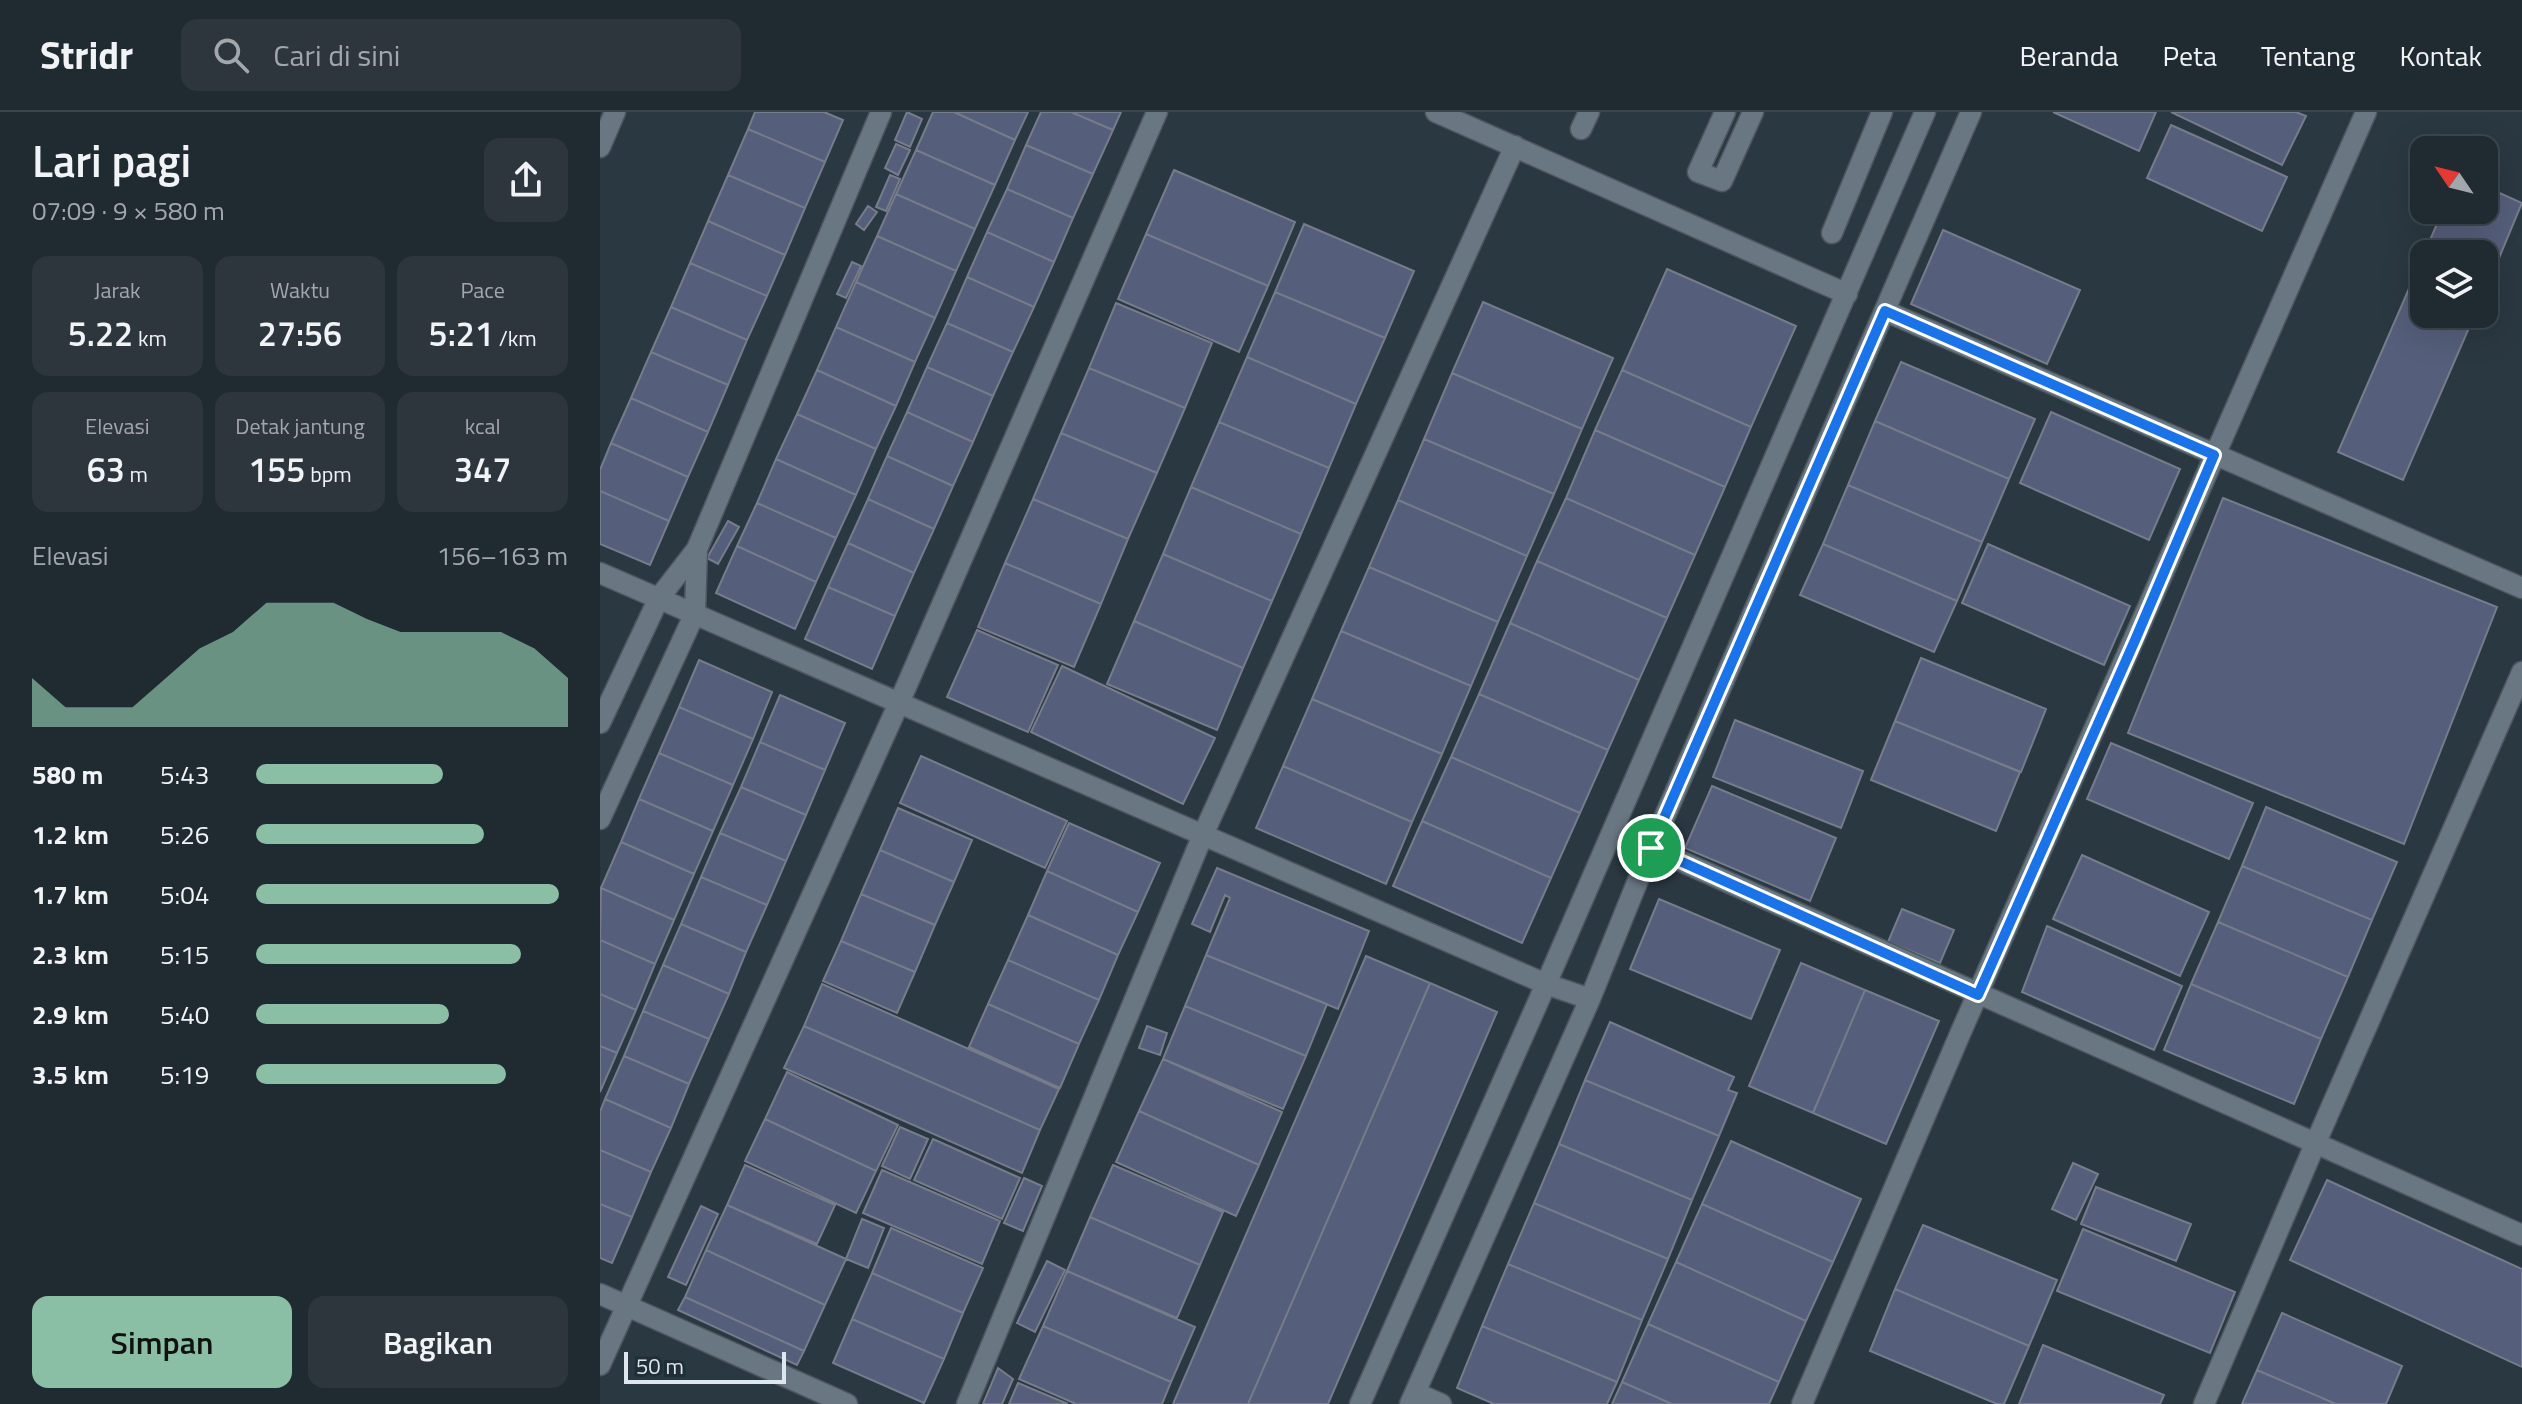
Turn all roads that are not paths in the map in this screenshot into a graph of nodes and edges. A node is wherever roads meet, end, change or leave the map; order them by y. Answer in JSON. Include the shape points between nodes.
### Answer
{"nodes":[{"id":1,"x":615,"y":112,"type":"edge"},
{"id":2,"x":881,"y":112,"type":"edge"},
{"id":3,"x":1157,"y":112,"type":"edge"},
{"id":4,"x":1436,"y":112,"type":"edge"},
{"id":5,"x":1725,"y":112,"type":"edge"},
{"id":6,"x":1753,"y":112,"type":"edge"},
{"id":7,"x":1882,"y":112,"type":"edge"},
{"id":8,"x":1925,"y":112,"type":"edge"},
{"id":9,"x":1971,"y":112,"type":"edge"},
{"id":10,"x":2366,"y":112,"type":"edge"},
{"id":11,"x":1515,"y":146,"type":"junction"},
{"id":12,"x":600,"y":147,"type":"edge"},
{"id":13,"x":1832,"y":233,"type":"dead end"},
{"id":14,"x":1847,"y":294,"type":"junction"},
{"id":15,"x":1885,"y":311,"type":"junction"},
{"id":16,"x":2214,"y":455,"type":"junction"},
{"id":17,"x":697,"y":549,"type":"junction"},
{"id":18,"x":600,"y":573,"type":"edge"},
{"id":19,"x":2522,"y":588,"type":"edge"},
{"id":20,"x":659,"y":598,"type":"junction"},
{"id":21,"x":695,"y":613,"type":"junction"},
{"id":22,"x":2522,"y":672,"type":"edge"},
{"id":23,"x":899,"y":703,"type":"junction"},
{"id":24,"x":600,"y":723,"type":"edge"},
{"id":25,"x":600,"y":819,"type":"edge"},
{"id":26,"x":1202,"y":837,"type":"junction"},
{"id":27,"x":1651,"y":848,"type":"junction"},
{"id":28,"x":1546,"y":984,"type":"junction"},
{"id":29,"x":1978,"y":995,"type":"junction"},
{"id":30,"x":1590,"y":999,"type":"junction"},
{"id":31,"x":2316,"y":1142,"type":"junction"},
{"id":32,"x":2522,"y":1235,"type":"edge"},
{"id":33,"x":600,"y":1294,"type":"edge"},
{"id":34,"x":627,"y":1306,"type":"junction"},
{"id":35,"x":600,"y":1365,"type":"edge"},
{"id":36,"x":1413,"y":1398,"type":"edge"},
{"id":37,"x":847,"y":1404,"type":"edge"},
{"id":38,"x":967,"y":1404,"type":"edge"},
{"id":39,"x":1360,"y":1404,"type":"edge"},
{"id":40,"x":1441,"y":1404,"type":"edge"},
{"id":41,"x":1802,"y":1404,"type":"edge"},
{"id":42,"x":2204,"y":1404,"type":"edge"}],
"edges":[{"from":1,"to":12,"type":"street"},
{"from":2,"to":17,"type":"street"},
{"from":3,"to":23,"type":"street"},
{"from":4,"to":11,"type":"street"},
{"from":5,"to":6,"type":"street","via":[[1698,172],[1722,181]]},
{"from":7,"to":13,"type":"street"},
{"from":8,"to":14,"type":"street"},
{"from":9,"to":15,"type":"street"},
{"from":10,"to":16,"type":"street"},
{"from":11,"to":14,"type":"street"},
{"from":11,"to":26,"type":"street"},
{"from":14,"to":28,"type":"street"},
{"from":15,"to":16,"type":"street"},
{"from":15,"to":27,"type":"street"},
{"from":16,"to":19,"type":"street"},
{"from":16,"to":29,"type":"street"},
{"from":17,"to":20,"type":"street"},
{"from":17,"to":21,"type":"street"},
{"from":18,"to":20,"type":"street"},
{"from":20,"to":21,"type":"street"},
{"from":20,"to":24,"type":"street"},
{"from":21,"to":23,"type":"street"},
{"from":21,"to":25,"type":"street"},
{"from":22,"to":31,"type":"street"},
{"from":23,"to":26,"type":"street"},
{"from":23,"to":34,"type":"street"},
{"from":26,"to":28,"type":"street"},
{"from":26,"to":38,"type":"street"},
{"from":27,"to":29,"type":"street"},
{"from":27,"to":30,"type":"street"},
{"from":28,"to":30,"type":"street"},
{"from":28,"to":39,"type":"street"},
{"from":29,"to":31,"type":"street"},
{"from":29,"to":41,"type":"street"},
{"from":30,"to":36,"type":"street"},
{"from":31,"to":32,"type":"street"},
{"from":31,"to":42,"type":"street"},
{"from":33,"to":34,"type":"street"},
{"from":34,"to":35,"type":"street"},
{"from":34,"to":37,"type":"street"},
{"from":36,"to":40,"type":"street"}]}
